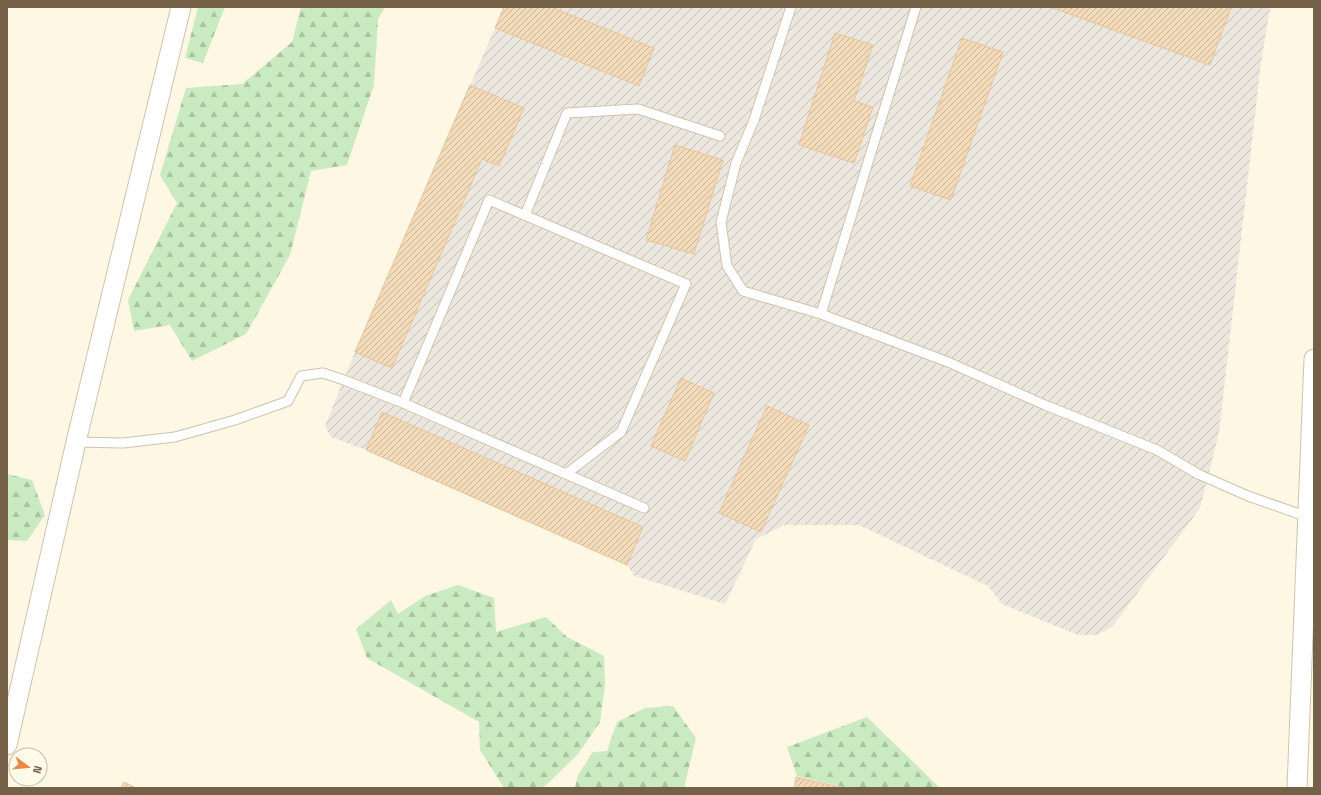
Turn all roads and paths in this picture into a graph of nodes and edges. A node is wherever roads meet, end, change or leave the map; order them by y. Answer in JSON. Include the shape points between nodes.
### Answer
{"nodes":[{"id":1,"x":181,"y":7,"type":"edge"},
{"id":2,"x":791,"y":7,"type":"edge"},
{"id":3,"x":916,"y":7,"type":"edge"},
{"id":4,"x":720,"y":136,"type":"dead end"},
{"id":5,"x":525,"y":215,"type":"junction"},
{"id":6,"x":821,"y":314,"type":"junction"},
{"id":7,"x":1314,"y":359,"type":"edge"},
{"id":8,"x":403,"y":403,"type":"junction"},
{"id":9,"x":76,"y":442,"type":"junction"},
{"id":10,"x":566,"y":474,"type":"junction"},
{"id":11,"x":644,"y":508,"type":"dead end"},
{"id":12,"x":1308,"y":517,"type":"junction"},
{"id":13,"x":7,"y":745,"type":"edge"},
{"id":14,"x":1297,"y":788,"type":"edge"}],
"edges":[{"from":1,"to":9,"type":"street"},
{"from":2,"to":6,"type":"lane","via":[[754,120],[736,163],[721,222],[728,266],[743,291]]},
{"from":3,"to":6,"type":"lane"},
{"from":4,"to":5,"type":"lane","via":[[638,109],[567,113]]},
{"from":5,"to":8,"type":"lane","via":[[489,200]]},
{"from":5,"to":10,"type":"lane","via":[[686,284],[621,432]]},
{"from":6,"to":12,"type":"lane","via":[[948,362],[1157,450],[1198,474],[1248,496]]},
{"from":7,"to":12,"type":"street"},
{"from":8,"to":9,"type":"lane","via":[[323,373],[301,376],[288,401],[235,420],[175,437],[123,443]]},
{"from":8,"to":10,"type":"lane"},
{"from":9,"to":13,"type":"street"},
{"from":10,"to":11,"type":"lane"},
{"from":12,"to":14,"type":"street"}]}
